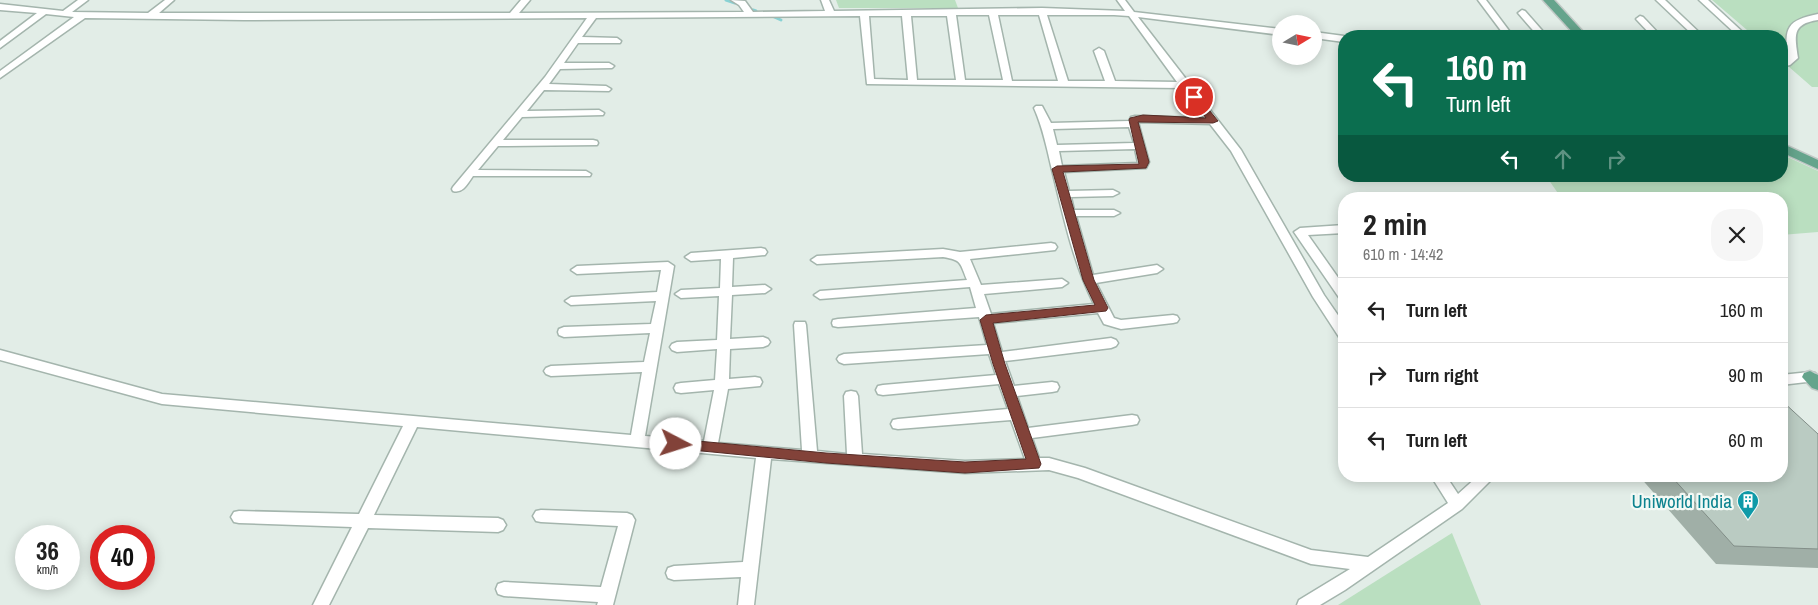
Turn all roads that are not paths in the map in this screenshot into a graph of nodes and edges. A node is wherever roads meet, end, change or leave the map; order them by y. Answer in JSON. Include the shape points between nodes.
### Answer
{"nodes":[{"id":1,"x":34,"y":0,"type":"edge"},
{"id":2,"x":84,"y":0,"type":"edge"},
{"id":3,"x":170,"y":0,"type":"edge"},
{"id":4,"x":526,"y":0,"type":"edge"},
{"id":5,"x":735,"y":0,"type":"edge"},
{"id":6,"x":825,"y":0,"type":"edge"},
{"id":7,"x":1056,"y":0,"type":"edge"},
{"id":8,"x":1121,"y":0,"type":"edge"},
{"id":9,"x":1482,"y":0,"type":"edge"},
{"id":10,"x":1548,"y":0,"type":"edge"},
{"id":11,"x":1660,"y":0,"type":"edge"},
{"id":12,"x":1703,"y":0,"type":"edge"},
{"id":13,"x":0,"y":7,"type":"edge"},
{"id":14,"x":24,"y":10,"type":"junction"},
{"id":15,"x":1042,"y":11,"type":"junction"},
{"id":16,"x":952,"y":12,"type":"junction"},
{"id":17,"x":992,"y":12,"type":"junction"},
{"id":18,"x":1060,"y":12,"type":"junction"},
{"id":19,"x":1522,"y":12,"type":"dead end"},
{"id":20,"x":44,"y":13,"type":"junction"},
{"id":21,"x":830,"y":13,"type":"junction"},
{"id":22,"x":864,"y":13,"type":"junction"},
{"id":23,"x":906,"y":13,"type":"junction"},
{"id":24,"x":64,"y":14,"type":"junction"},
{"id":25,"x":750,"y":14,"type":"junction"},
{"id":26,"x":1130,"y":14,"type":"junction"},
{"id":27,"x":82,"y":15,"type":"junction"},
{"id":28,"x":513,"y":15,"type":"junction"},
{"id":29,"x":594,"y":15,"type":"junction"},
{"id":30,"x":150,"y":16,"type":"junction"},
{"id":31,"x":1818,"y":17,"type":"edge"},
{"id":32,"x":1640,"y":19,"type":"dead end"},
{"id":33,"x":1504,"y":30,"type":"edge"},
{"id":34,"x":1537,"y":30,"type":"edge"},
{"id":35,"x":1576,"y":30,"type":"edge"},
{"id":36,"x":1650,"y":30,"type":"edge"},
{"id":37,"x":1692,"y":30,"type":"edge"},
{"id":38,"x":1736,"y":30,"type":"edge"},
{"id":39,"x":1272,"y":31,"type":"edge"},
{"id":40,"x":1322,"y":36,"type":"edge"},
{"id":41,"x":1338,"y":37,"type":"edge"},
{"id":42,"x":575,"y":40,"type":"junction"},
{"id":43,"x":617,"y":40,"type":"dead end"},
{"id":44,"x":0,"y":45,"type":"edge"},
{"id":45,"x":1100,"y":51,"type":"dead end"},
{"id":46,"x":1788,"y":62,"type":"edge"},
{"id":47,"x":557,"y":66,"type":"junction"},
{"id":48,"x":609,"y":66,"type":"dead end"},
{"id":49,"x":0,"y":75,"type":"edge"},
{"id":50,"x":913,"y":82,"type":"junction"},
{"id":51,"x":961,"y":82,"type":"junction"},
{"id":52,"x":1008,"y":84,"type":"junction"},
{"id":53,"x":1064,"y":84,"type":"junction"},
{"id":54,"x":1111,"y":84,"type":"junction"},
{"id":55,"x":1184,"y":85,"type":"junction"},
{"id":56,"x":541,"y":87,"type":"junction"},
{"id":57,"x":606,"y":89,"type":"dead end"},
{"id":58,"x":1039,"y":108,"type":"dead end"},
{"id":59,"x":598,"y":113,"type":"dead end"},
{"id":60,"x":519,"y":114,"type":"junction"},
{"id":61,"x":1213,"y":121,"type":"junction"},
{"id":62,"x":1134,"y":124,"type":"junction"},
{"id":63,"x":1047,"y":126,"type":"junction"},
{"id":64,"x":495,"y":143,"type":"junction"},
{"id":65,"x":593,"y":143,"type":"dead end"},
{"id":66,"x":1139,"y":146,"type":"junction"},
{"id":67,"x":1052,"y":148,"type":"junction"},
{"id":68,"x":1788,"y":150,"type":"edge"},
{"id":69,"x":1818,"y":164,"type":"edge"},
{"id":70,"x":1057,"y":169,"type":"junction"},
{"id":71,"x":470,"y":173,"type":"junction"},
{"id":72,"x":586,"y":174,"type":"dead end"},
{"id":73,"x":457,"y":189,"type":"dead end"},
{"id":74,"x":1113,"y":193,"type":"dead end"},
{"id":75,"x":1063,"y":194,"type":"junction"},
{"id":76,"x":1069,"y":213,"type":"junction"},
{"id":77,"x":1114,"y":213,"type":"dead end"},
{"id":78,"x":1338,"y":230,"type":"edge"},
{"id":79,"x":1052,"y":247,"type":"dead end"},
{"id":80,"x":761,"y":252,"type":"dead end"},
{"id":81,"x":727,"y":254,"type":"junction"},
{"id":82,"x":960,"y":256,"type":"junction"},
{"id":83,"x":691,"y":257,"type":"dead end"},
{"id":84,"x":817,"y":260,"type":"dead end"},
{"id":85,"x":1157,"y":269,"type":"dead end"},
{"id":86,"x":577,"y":270,"type":"dead end"},
{"id":87,"x":1088,"y":280,"type":"junction"},
{"id":88,"x":1062,"y":283,"type":"dead end"},
{"id":89,"x":976,"y":287,"type":"junction"},
{"id":90,"x":1338,"y":287,"type":"edge"},
{"id":91,"x":765,"y":288,"type":"dead end"},
{"id":92,"x":726,"y":292,"type":"junction"},
{"id":93,"x":681,"y":294,"type":"dead end"},
{"id":94,"x":820,"y":295,"type":"dead end"},
{"id":95,"x":664,"y":296,"type":"junction"},
{"id":96,"x":571,"y":301,"type":"dead end"},
{"id":97,"x":1102,"y":308,"type":"junction"},
{"id":98,"x":985,"y":316,"type":"junction"},
{"id":99,"x":1174,"y":319,"type":"dead end"},
{"id":100,"x":838,"y":322,"type":"dead end"},
{"id":101,"x":800,"y":325,"type":"dead end"},
{"id":102,"x":1338,"y":325,"type":"edge"},
{"id":103,"x":658,"y":328,"type":"junction"},
{"id":104,"x":564,"y":332,"type":"dead end"},
{"id":105,"x":763,"y":342,"type":"dead end"},
{"id":106,"x":1111,"y":343,"type":"dead end"},
{"id":107,"x":725,"y":344,"type":"junction"},
{"id":108,"x":677,"y":347,"type":"dead end"},
{"id":109,"x":996,"y":353,"type":"junction"},
{"id":110,"x":0,"y":355,"type":"edge"},
{"id":111,"x":844,"y":359,"type":"dead end"},
{"id":112,"x":651,"y":367,"type":"junction"},
{"id":113,"x":551,"y":371,"type":"dead end"},
{"id":114,"x":1004,"y":378,"type":"junction"},
{"id":115,"x":1815,"y":379,"type":"edge"},
{"id":116,"x":1788,"y":380,"type":"edge"},
{"id":117,"x":754,"y":382,"type":"dead end"},
{"id":118,"x":722,"y":384,"type":"junction"},
{"id":119,"x":1052,"y":387,"type":"dead end"},
{"id":120,"x":681,"y":388,"type":"dead end"},
{"id":121,"x":883,"y":390,"type":"dead end"},
{"id":122,"x":1009,"y":392,"type":"junction"},
{"id":123,"x":851,"y":396,"type":"dead end"},
{"id":124,"x":1017,"y":414,"type":"junction"},
{"id":125,"x":1132,"y":420,"type":"dead end"},
{"id":126,"x":413,"y":421,"type":"junction"},
{"id":127,"x":898,"y":424,"type":"dead end"},
{"id":128,"x":1024,"y":434,"type":"junction"},
{"id":129,"x":637,"y":441,"type":"junction"},
{"id":130,"x":710,"y":448,"type":"junction"},
{"id":131,"x":764,"y":452,"type":"junction"},
{"id":132,"x":810,"y":456,"type":"junction"},
{"id":133,"x":855,"y":460,"type":"junction"},
{"id":134,"x":1034,"y":464,"type":"junction"},
{"id":135,"x":1442,"y":482,"type":"edge"},
{"id":136,"x":1482,"y":482,"type":"edge"},
{"id":137,"x":1457,"y":505,"type":"junction"},
{"id":138,"x":541,"y":516,"type":"dead end"},
{"id":139,"x":239,"y":517,"type":"dead end"},
{"id":140,"x":363,"y":520,"type":"junction"},
{"id":141,"x":498,"y":525,"type":"dead end"},
{"id":142,"x":1369,"y":564,"type":"junction"},
{"id":143,"x":749,"y":569,"type":"junction"},
{"id":144,"x":674,"y":573,"type":"dead end"},
{"id":145,"x":504,"y":589,"type":"dead end"},
{"id":146,"x":606,"y":600,"type":"edge"},
{"id":147,"x":321,"y":605,"type":"edge"},
{"id":148,"x":746,"y":605,"type":"edge"},
{"id":149,"x":1305,"y":605,"type":"edge"}],
"edges":[{"from":1,"to":14,"type":"street"},
{"from":2,"to":24,"type":"street"},
{"from":3,"to":30,"type":"street"},
{"from":4,"to":28,"type":"street"},
{"from":5,"to":25,"type":"street","via":[[742,3]]},
{"from":6,"to":21,"type":"street"},
{"from":7,"to":18,"type":"street"},
{"from":8,"to":26,"type":"street"},
{"from":9,"to":33,"type":"street"},
{"from":10,"to":35,"type":"main road"},
{"from":11,"to":37,"type":"street"},
{"from":12,"to":38,"type":"street"},
{"from":13,"to":14,"type":"street"},
{"from":14,"to":20,"type":"street"},
{"from":15,"to":17,"type":"street"},
{"from":15,"to":18,"type":"street"},
{"from":15,"to":53,"type":"street"},
{"from":16,"to":17,"type":"street"},
{"from":16,"to":23,"type":"street"},
{"from":16,"to":51,"type":"street"},
{"from":17,"to":52,"type":"street"},
{"from":18,"to":26,"type":"street"},
{"from":19,"to":34,"type":"street"},
{"from":20,"to":24,"type":"street"},
{"from":20,"to":44,"type":"street"},
{"from":21,"to":22,"type":"street"},
{"from":21,"to":25,"type":"street"},
{"from":22,"to":23,"type":"street"},
{"from":22,"to":50,"type":"street","via":[[870,82]]},
{"from":23,"to":50,"type":"street"},
{"from":24,"to":27,"type":"street"},
{"from":25,"to":29,"type":"street"},
{"from":26,"to":39,"type":"street"},
{"from":26,"to":55,"type":"street"},
{"from":27,"to":30,"type":"street"},
{"from":27,"to":49,"type":"street"},
{"from":28,"to":29,"type":"street"},
{"from":28,"to":30,"type":"street"},
{"from":29,"to":42,"type":"street"},
{"from":31,"to":46,"type":"street","via":[[1796,24],[1790,38],[1793,58]]},
{"from":32,"to":36,"type":"street"},
{"from":40,"to":41,"type":"street"},
{"from":42,"to":43,"type":"street"},
{"from":42,"to":47,"type":"street"},
{"from":45,"to":54,"type":"street"},
{"from":47,"to":48,"type":"street"},
{"from":47,"to":56,"type":"street"},
{"from":50,"to":51,"type":"street"},
{"from":51,"to":52,"type":"street"},
{"from":52,"to":53,"type":"street"},
{"from":53,"to":54,"type":"street"},
{"from":54,"to":55,"type":"street"},
{"from":55,"to":61,"type":"street"},
{"from":56,"to":57,"type":"street"},
{"from":56,"to":60,"type":"street"},
{"from":58,"to":63,"type":"street"},
{"from":59,"to":60,"type":"street"},
{"from":60,"to":64,"type":"street"},
{"from":61,"to":62,"type":"street","via":[[1139,118],[1133,120]]},
{"from":61,"to":102,"type":"street","via":[[1236,150]]},
{"from":62,"to":63,"type":"street"},
{"from":62,"to":66,"type":"street"},
{"from":63,"to":67,"type":"street"},
{"from":64,"to":65,"type":"street"},
{"from":64,"to":71,"type":"street"},
{"from":66,"to":67,"type":"street"},
{"from":66,"to":70,"type":"street","via":[[1144,162],[1142,166]]},
{"from":67,"to":70,"type":"street"},
{"from":68,"to":69,"type":"main road"},
{"from":70,"to":75,"type":"street"},
{"from":71,"to":72,"type":"street"},
{"from":71,"to":73,"type":"street"},
{"from":74,"to":75,"type":"street"},
{"from":75,"to":76,"type":"street"},
{"from":76,"to":77,"type":"street"},
{"from":76,"to":87,"type":"street"},
{"from":78,"to":90,"type":"street","via":[[1300,232]]},
{"from":79,"to":82,"type":"street"},
{"from":80,"to":81,"type":"street"},
{"from":81,"to":83,"type":"street"},
{"from":81,"to":92,"type":"street"},
{"from":82,"to":84,"type":"street","via":[[943,253]]},
{"from":82,"to":89,"type":"street","via":[[965,260]]},
{"from":85,"to":87,"type":"street"},
{"from":86,"to":95,"type":"street","via":[[668,266]]},
{"from":87,"to":97,"type":"street"},
{"from":88,"to":89,"type":"street"},
{"from":89,"to":94,"type":"street"},
{"from":89,"to":98,"type":"street"},
{"from":91,"to":92,"type":"street"},
{"from":92,"to":93,"type":"street"},
{"from":92,"to":107,"type":"street"},
{"from":95,"to":96,"type":"street"},
{"from":95,"to":103,"type":"street"},
{"from":97,"to":98,"type":"street"},
{"from":97,"to":99,"type":"street","via":[[1116,325]]},
{"from":98,"to":100,"type":"street"},
{"from":98,"to":109,"type":"street"},
{"from":101,"to":132,"type":"street"},
{"from":103,"to":104,"type":"street"},
{"from":103,"to":112,"type":"street"},
{"from":105,"to":107,"type":"street"},
{"from":106,"to":109,"type":"street"},
{"from":107,"to":108,"type":"street"},
{"from":107,"to":118,"type":"street"},
{"from":109,"to":111,"type":"street"},
{"from":109,"to":114,"type":"street"},
{"from":110,"to":126,"type":"street","via":[[162,399]]},
{"from":112,"to":113,"type":"street"},
{"from":112,"to":129,"type":"street"},
{"from":114,"to":121,"type":"street"},
{"from":114,"to":122,"type":"street"},
{"from":115,"to":116,"type":"street"},
{"from":117,"to":118,"type":"street"},
{"from":118,"to":120,"type":"street"},
{"from":118,"to":130,"type":"street"},
{"from":119,"to":122,"type":"street"},
{"from":122,"to":124,"type":"street"},
{"from":123,"to":133,"type":"street"},
{"from":124,"to":127,"type":"street"},
{"from":124,"to":128,"type":"street"},
{"from":125,"to":128,"type":"street"},
{"from":126,"to":129,"type":"street"},
{"from":126,"to":140,"type":"street"},
{"from":128,"to":134,"type":"street"},
{"from":129,"to":130,"type":"street"},
{"from":130,"to":131,"type":"street"},
{"from":131,"to":132,"type":"street"},
{"from":131,"to":143,"type":"street"},
{"from":132,"to":133,"type":"street"},
{"from":133,"to":134,"type":"street","via":[[965,467]]},
{"from":134,"to":142,"type":"street","via":[[1049,464],[1080,472],[1311,557]]},
{"from":135,"to":137,"type":"street"},
{"from":136,"to":137,"type":"street"},
{"from":137,"to":142,"type":"street"},
{"from":138,"to":146,"type":"street","via":[[627,520]]},
{"from":139,"to":140,"type":"street"},
{"from":140,"to":141,"type":"street"},
{"from":140,"to":147,"type":"street"},
{"from":142,"to":149,"type":"street"},
{"from":143,"to":144,"type":"street"},
{"from":143,"to":148,"type":"street"},
{"from":145,"to":146,"type":"street"}]}
